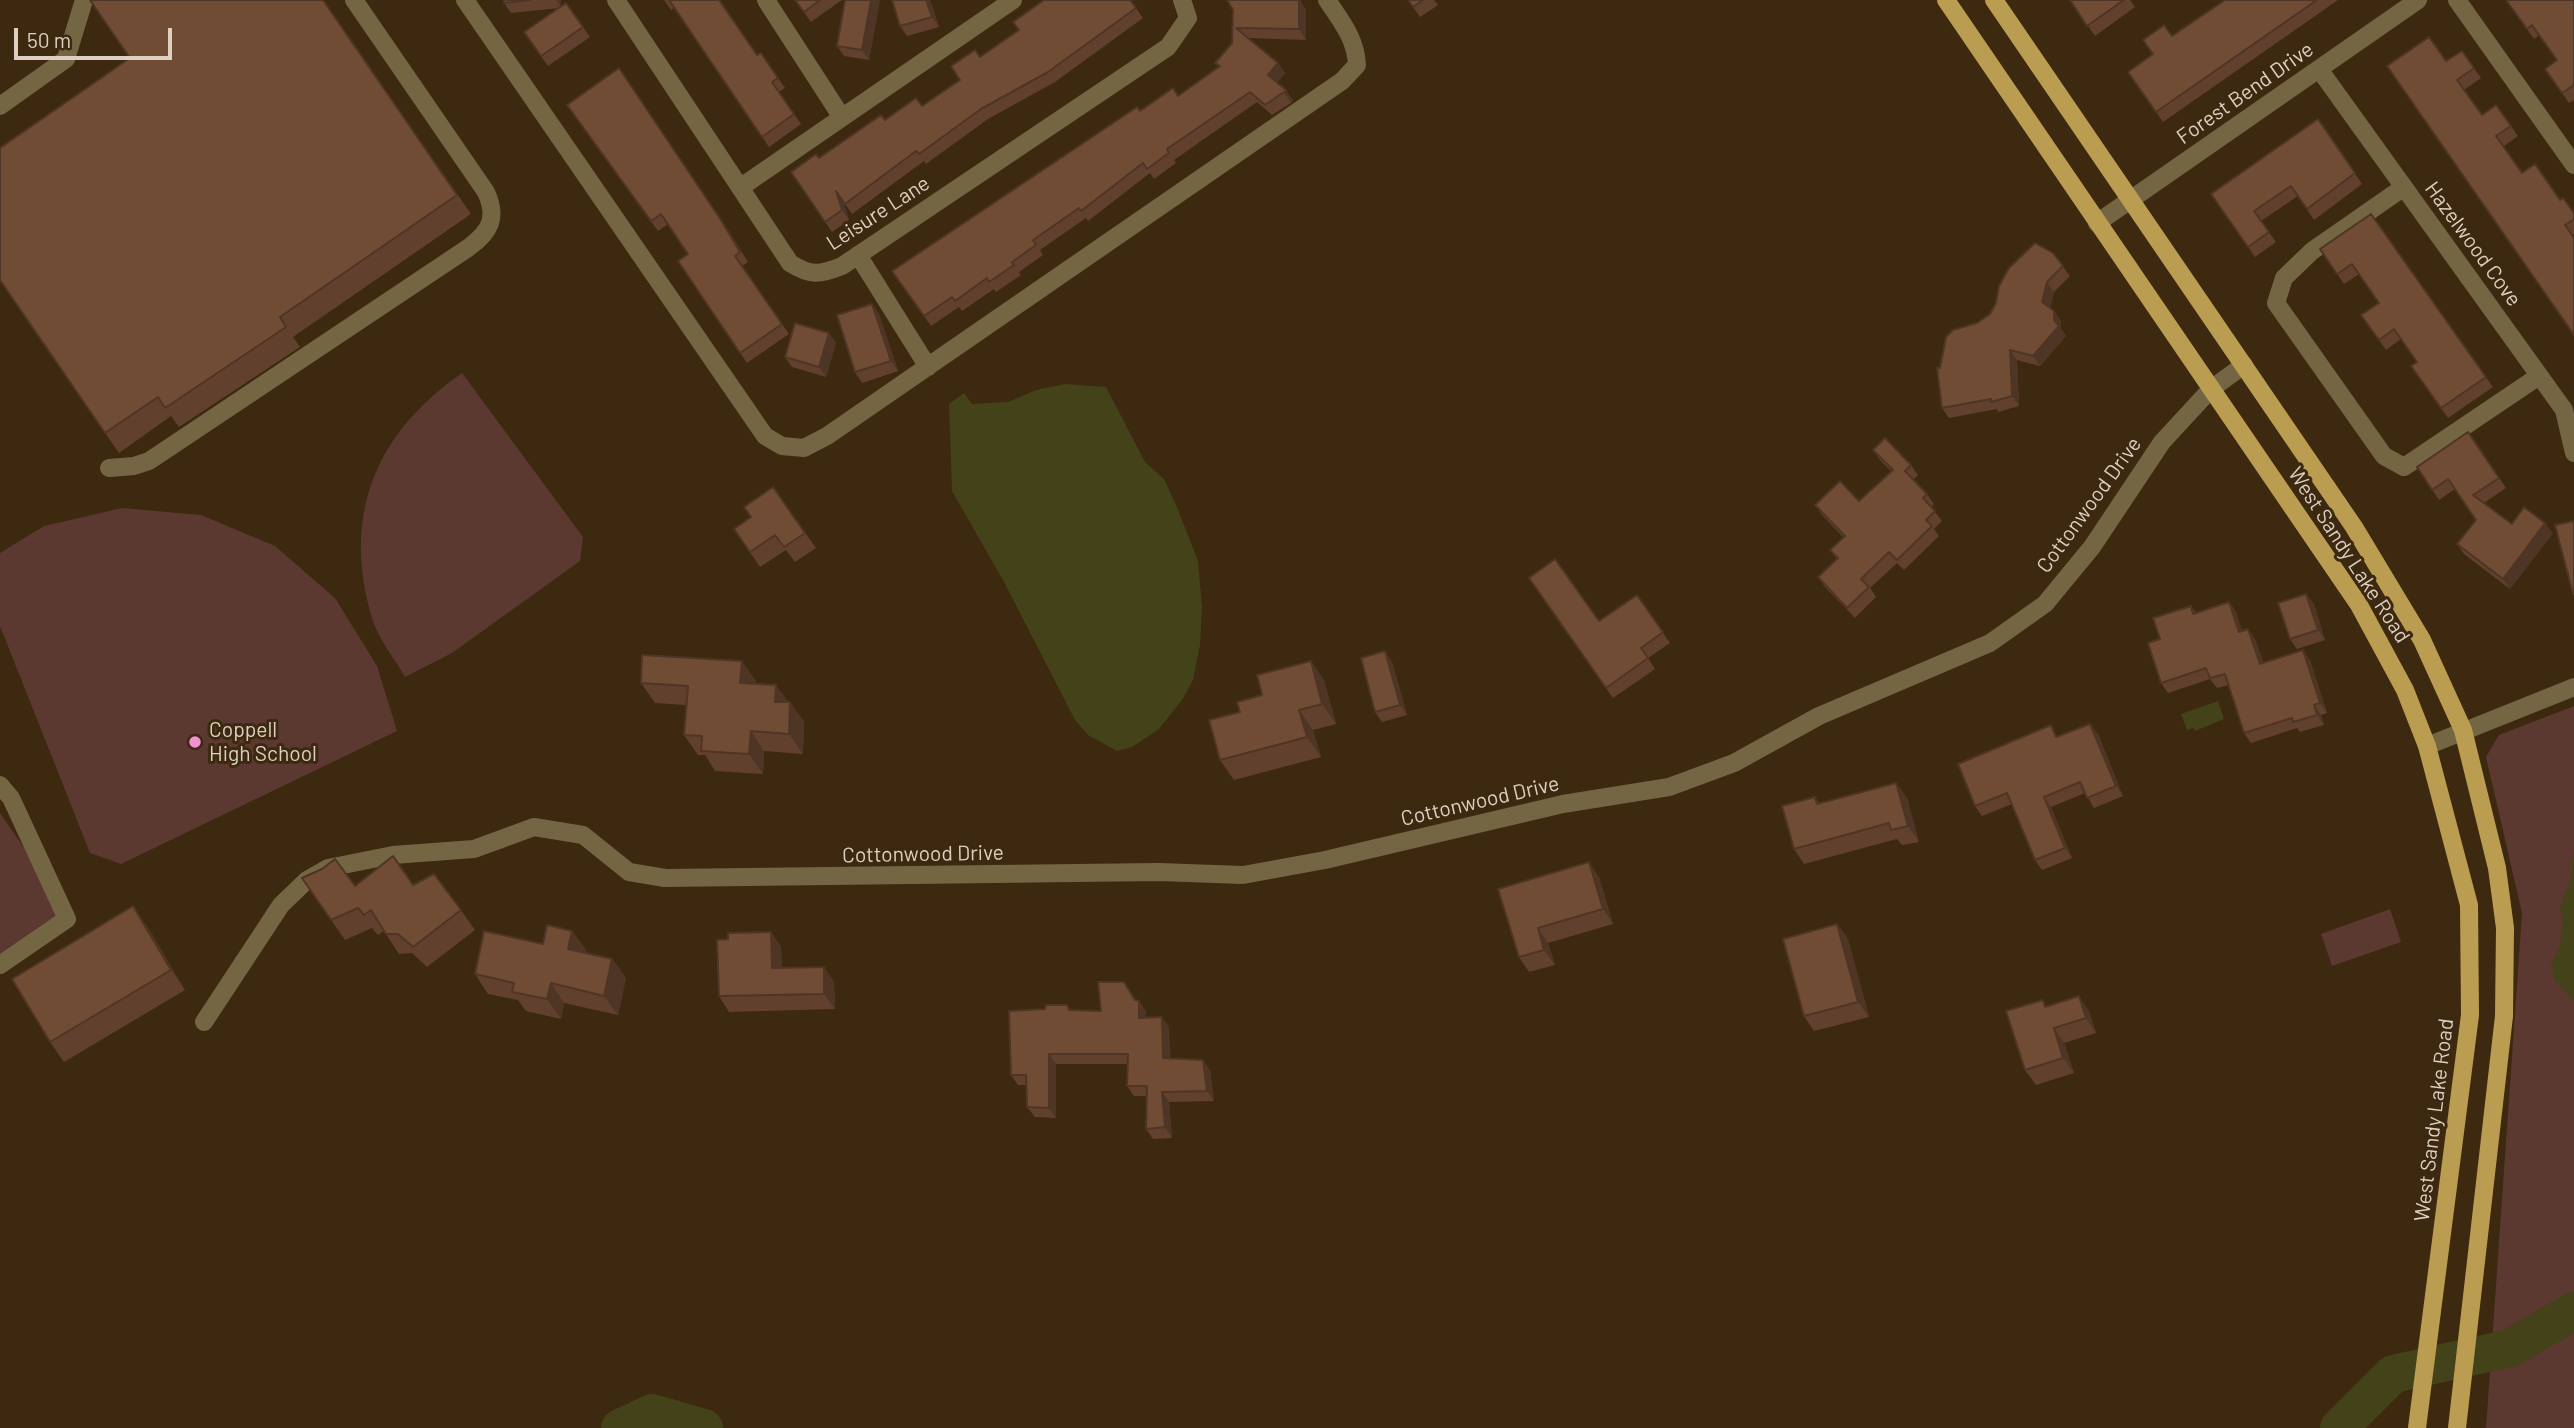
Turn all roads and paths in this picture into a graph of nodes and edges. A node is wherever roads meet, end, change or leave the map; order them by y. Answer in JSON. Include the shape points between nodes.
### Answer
{"nodes":[{"id":1,"x":84,"y":0,"type":"edge"},
{"id":2,"x":354,"y":0,"type":"edge"},
{"id":3,"x":465,"y":0,"type":"edge"},
{"id":4,"x":616,"y":0,"type":"edge"},
{"id":5,"x":766,"y":0,"type":"edge"},
{"id":6,"x":1013,"y":0,"type":"edge"},
{"id":7,"x":1182,"y":0,"type":"edge"},
{"id":8,"x":1327,"y":0,"type":"edge"},
{"id":9,"x":1946,"y":0,"type":"edge"},
{"id":10,"x":1994,"y":0,"type":"edge"},
{"id":11,"x":2418,"y":0,"type":"edge"},
{"id":12,"x":2456,"y":0,"type":"edge"},
{"id":13,"x":2319,"y":69,"type":"junction"},
{"id":14,"x":0,"y":106,"type":"edge"},
{"id":15,"x":841,"y":116,"type":"junction"},
{"id":16,"x":2574,"y":165,"type":"edge"},
{"id":17,"x":741,"y":187,"type":"junction"},
{"id":18,"x":2404,"y":187,"type":"junction"},
{"id":19,"x":2130,"y":200,"type":"junction"},
{"id":20,"x":2097,"y":223,"type":"junction"},
{"id":21,"x":858,"y":255,"type":"junction"},
{"id":22,"x":2244,"y":365,"type":"junction"},
{"id":23,"x":928,"y":367,"type":"junction"},
{"id":24,"x":2539,"y":376,"type":"junction"},
{"id":25,"x":2211,"y":389,"type":"junction"},
{"id":26,"x":2574,"y":453,"type":"edge"},
{"id":27,"x":109,"y":468,"type":"dead end"},
{"id":28,"x":2574,"y":687,"type":"edge"},
{"id":29,"x":2463,"y":730,"type":"junction"},
{"id":30,"x":2427,"y":746,"type":"junction"},
{"id":31,"x":0,"y":785,"type":"edge"},
{"id":32,"x":0,"y":965,"type":"edge"},
{"id":33,"x":204,"y":1022,"type":"dead end"},
{"id":34,"x":2417,"y":1428,"type":"edge"},
{"id":35,"x":2457,"y":1428,"type":"edge"}],
"edges":[{"from":1,"to":14,"type":"street","via":[[66,60]]},
{"from":2,"to":27,"type":"street","via":[[486,192],[493,206],[493,222],[468,248],[149,461]]},
{"from":3,"to":23,"type":"street","via":[[765,436],[782,446],[804,448]]},
{"from":4,"to":17,"type":"street","name":"Leisure Lane"},
{"from":5,"to":15,"type":"street"},
{"from":6,"to":15,"type":"street"},
{"from":7,"to":21,"type":"street","name":"Leisure Lane","via":[[1188,18],[1168,47]]},
{"from":8,"to":23,"type":"street","via":[[1352,38],[1357,55],[1357,65],[1342,81]]},
{"from":9,"to":20,"type":"main road","name":"West Sandy Lake Road"},
{"from":10,"to":19,"type":"main road","name":"West Sandy Lake Road"},
{"from":11,"to":13,"type":"street","name":"Forest Bend Drive"},
{"from":12,"to":16,"type":"street"},
{"from":13,"to":18,"type":"street","name":"Hazelwood Cove"},
{"from":13,"to":19,"type":"street","name":"Forest Bend Drive"},
{"from":15,"to":17,"type":"street"},
{"from":17,"to":21,"type":"street","name":"Leisure Lane","via":[[790,263],[805,272],[820,275]]},
{"from":18,"to":24,"type":"street","name":"Hazelwood Cove"},
{"from":18,"to":24,"type":"street","via":[[2312,251],[2284,278],[2276,303],[2349,409],[2385,456],[2404,467]]},
{"from":19,"to":20,"type":"street","name":"Forest Bend Drive"},
{"from":19,"to":22,"type":"main road","name":"West Sandy Lake Road"},
{"from":20,"to":25,"type":"main road","name":"West Sandy Lake Road"},
{"from":21,"to":23,"type":"street"},
{"from":22,"to":25,"type":"street","name":"Cottonwood Drive"},
{"from":22,"to":29,"type":"main road","name":"West Sandy Lake Road","via":[[2354,527],[2422,640]]},
{"from":24,"to":26,"type":"street","name":"Hazelwood Cove","via":[[2564,410]]},
{"from":25,"to":30,"type":"main road","name":"West Sandy Lake Road","via":[[2359,605],[2406,690]]},
{"from":25,"to":33,"type":"street","name":"Cottonwood Drive","via":[[2162,442],[2092,547],[2045,604],[1990,642],[1819,716],[1734,763],[1669,786],[1563,804],[1244,875],[665,878],[629,872],[583,835],[534,827],[474,849],[393,855],[328,868],[307,880],[281,905]]},
{"from":28,"to":29,"type":"street"},
{"from":29,"to":30,"type":"street"},
{"from":29,"to":35,"type":"main road","name":"West Sandy Lake Road","via":[[2497,868],[2505,928],[2504,1016]]},
{"from":30,"to":34,"type":"main road","name":"West Sandy Lake Road","via":[[2469,905],[2470,1015]]},
{"from":31,"to":32,"type":"street","via":[[11,798],[67,919]]}]}
